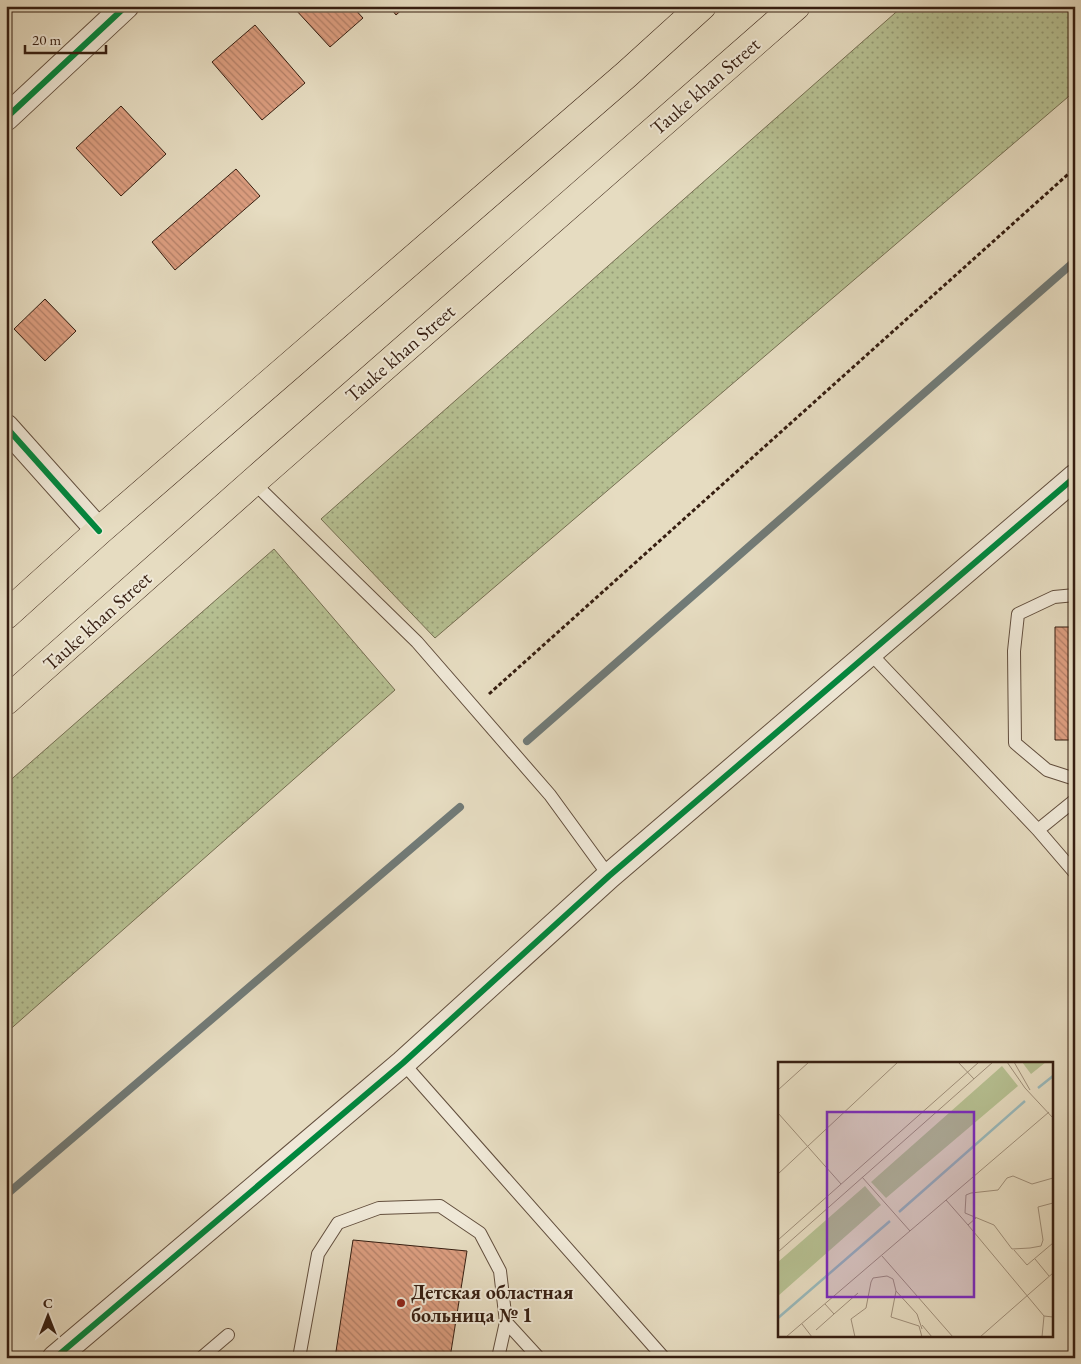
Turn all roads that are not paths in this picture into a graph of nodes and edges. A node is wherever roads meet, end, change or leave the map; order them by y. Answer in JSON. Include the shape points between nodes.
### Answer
{"nodes":[{"id":1,"x":126,"y":6,"type":"edge"},
{"id":2,"x":702,"y":6,"type":"edge"},
{"id":3,"x":796,"y":6,"type":"edge"},
{"id":4,"x":6,"y":118,"type":"edge"},
{"id":5,"x":6,"y":427,"type":"edge"},
{"id":6,"x":1075,"y":477,"type":"edge"},
{"id":7,"x":253,"y":482,"type":"junction"},
{"id":8,"x":99,"y":531,"type":"junction"},
{"id":9,"x":1075,"y":595,"type":"edge"},
{"id":10,"x":6,"y":614,"type":"edge"},
{"id":11,"x":870,"y":653,"type":"junction"},
{"id":12,"x":6,"y":701,"type":"edge"},
{"id":13,"x":1075,"y":779,"type":"edge"},
{"id":14,"x":1075,"y":800,"type":"edge"},
{"id":15,"x":1038,"y":830,"type":"junction"},
{"id":16,"x":1075,"y":873,"type":"edge"},
{"id":17,"x":609,"y":876,"type":"junction"},
{"id":18,"x":403,"y":1063,"type":"junction"},
{"id":19,"x":506,"y":1322,"type":"junction"},
{"id":20,"x":228,"y":1335,"type":"dead end"},
{"id":21,"x":55,"y":1358,"type":"edge"},
{"id":22,"x":202,"y":1358,"type":"edge"},
{"id":23,"x":299,"y":1358,"type":"edge"},
{"id":24,"x":498,"y":1358,"type":"edge"},
{"id":25,"x":539,"y":1358,"type":"edge"},
{"id":26,"x":664,"y":1358,"type":"edge"}],
"edges":[{"from":1,"to":4,"type":"street"},
{"from":2,"to":8,"type":"main road"},
{"from":3,"to":7,"type":"main road","name":"Tauke khan Street"},
{"from":5,"to":8,"type":"street"},
{"from":6,"to":11,"type":"street"},
{"from":7,"to":12,"type":"main road","name":"Tauke khan Street"},
{"from":7,"to":17,"type":"lane","via":[[417,642],[550,795]]},
{"from":8,"to":10,"type":"main road"},
{"from":9,"to":13,"type":"lane","via":[[1054,597],[1018,614],[1014,650],[1015,743],[1047,770]]},
{"from":11,"to":15,"type":"lane"},
{"from":11,"to":17,"type":"street"},
{"from":14,"to":15,"type":"lane"},
{"from":15,"to":16,"type":"lane"},
{"from":17,"to":18,"type":"street"},
{"from":18,"to":21,"type":"street"},
{"from":18,"to":26,"type":"lane"},
{"from":19,"to":23,"type":"lane","via":[[500,1271],[480,1233],[440,1206],[379,1208],[338,1224],[318,1254]]},
{"from":19,"to":24,"type":"lane"},
{"from":19,"to":25,"type":"lane"},
{"from":20,"to":22,"type":"lane"}]}
